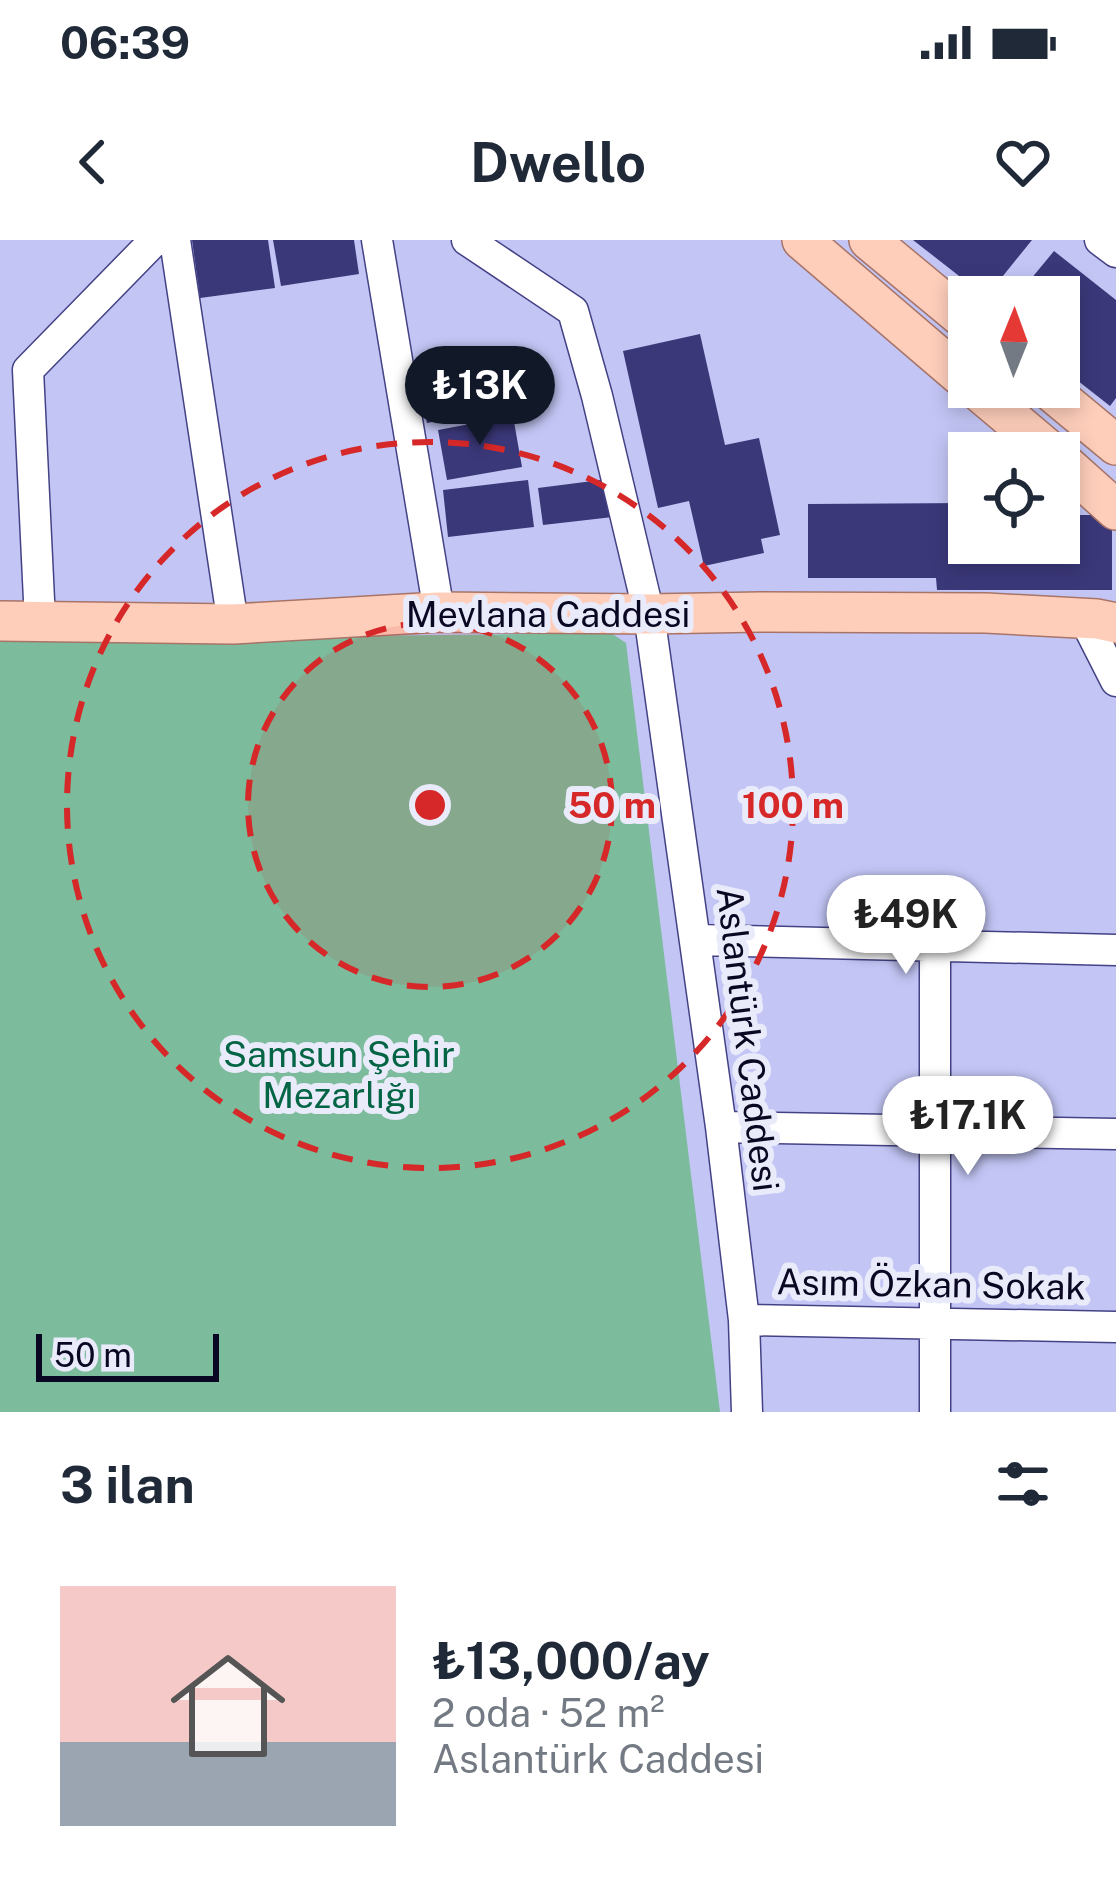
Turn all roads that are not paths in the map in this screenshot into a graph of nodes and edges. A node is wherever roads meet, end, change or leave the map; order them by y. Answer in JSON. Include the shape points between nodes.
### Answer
{"nodes":[{"id":1,"x":155,"y":240,"type":"edge"},
{"id":2,"x":175,"y":240,"type":"edge"},
{"id":3,"x":377,"y":240,"type":"edge"},
{"id":4,"x":467,"y":240,"type":"edge"},
{"id":5,"x":802,"y":240,"type":"edge"},
{"id":6,"x":869,"y":240,"type":"edge"},
{"id":7,"x":1100,"y":240,"type":"edge"},
{"id":8,"x":1116,"y":252,"type":"edge"},
{"id":9,"x":948,"y":306,"type":"edge"},
{"id":10,"x":948,"y":365,"type":"edge"},
{"id":11,"x":999,"y":408,"type":"edge"},
{"id":12,"x":1071,"y":408,"type":"edge"},
{"id":13,"x":1027,"y":432,"type":"edge"},
{"id":14,"x":1116,"y":445,"type":"edge"},
{"id":15,"x":1080,"y":478,"type":"edge"},
{"id":16,"x":1116,"y":510,"type":"edge"},
{"id":17,"x":439,"y":612,"type":"junction"},
{"id":18,"x":649,"y":614,"type":"junction"},
{"id":19,"x":1103,"y":616,"type":"edge"},
{"id":20,"x":0,"y":621,"type":"edge"},
{"id":21,"x":40,"y":622,"type":"junction"},
{"id":22,"x":233,"y":624,"type":"junction"},
{"id":23,"x":1116,"y":681,"type":"edge"},
{"id":24,"x":697,"y":940,"type":"junction"},
{"id":25,"x":935,"y":944,"type":"junction"},
{"id":26,"x":1116,"y":950,"type":"edge"},
{"id":27,"x":722,"y":1127,"type":"junction"},
{"id":28,"x":935,"y":1132,"type":"junction"},
{"id":29,"x":1116,"y":1134,"type":"edge"},
{"id":30,"x":744,"y":1320,"type":"junction"},
{"id":31,"x":936,"y":1323,"type":"junction"},
{"id":32,"x":1116,"y":1327,"type":"edge"},
{"id":33,"x":747,"y":1412,"type":"edge"},
{"id":34,"x":935,"y":1412,"type":"edge"}],
"edges":[{"from":1,"to":21,"type":"street","via":[[28,370]]},
{"from":2,"to":22,"type":"street"},
{"from":3,"to":17,"type":"street"},
{"from":4,"to":18,"type":"street","name":"Aslantürk Caddesi","via":[[573,311]]},
{"from":5,"to":10,"type":"main road"},
{"from":6,"to":9,"type":"main road"},
{"from":7,"to":8,"type":"street"},
{"from":11,"to":13,"type":"main road"},
{"from":12,"to":14,"type":"main road"},
{"from":15,"to":16,"type":"main road"},
{"from":17,"to":18,"type":"main road","name":"Mevlana Caddesi"},
{"from":17,"to":22,"type":"main road","name":"Mevlana Caddesi"},
{"from":18,"to":19,"type":"main road","name":"Mevlana Caddesi"},
{"from":18,"to":24,"type":"street","name":"Aslantürk Caddesi"},
{"from":19,"to":23,"type":"street"},
{"from":20,"to":21,"type":"main road","name":"Mevlana Caddesi"},
{"from":21,"to":22,"type":"main road","name":"Mevlana Caddesi"},
{"from":24,"to":25,"type":"street"},
{"from":24,"to":27,"type":"street","name":"Aslantürk Caddesi"},
{"from":25,"to":26,"type":"street"},
{"from":25,"to":28,"type":"street"},
{"from":27,"to":28,"type":"street"},
{"from":27,"to":30,"type":"street","name":"Aslantürk Caddesi"},
{"from":28,"to":29,"type":"street"},
{"from":28,"to":31,"type":"street"},
{"from":30,"to":31,"type":"street","name":"Asım Özkan Sokak"},
{"from":30,"to":33,"type":"street","name":"Aslantürk Caddesi"},
{"from":31,"to":32,"type":"street","name":"Asım Özkan Sokak"},
{"from":31,"to":34,"type":"street"}]}
